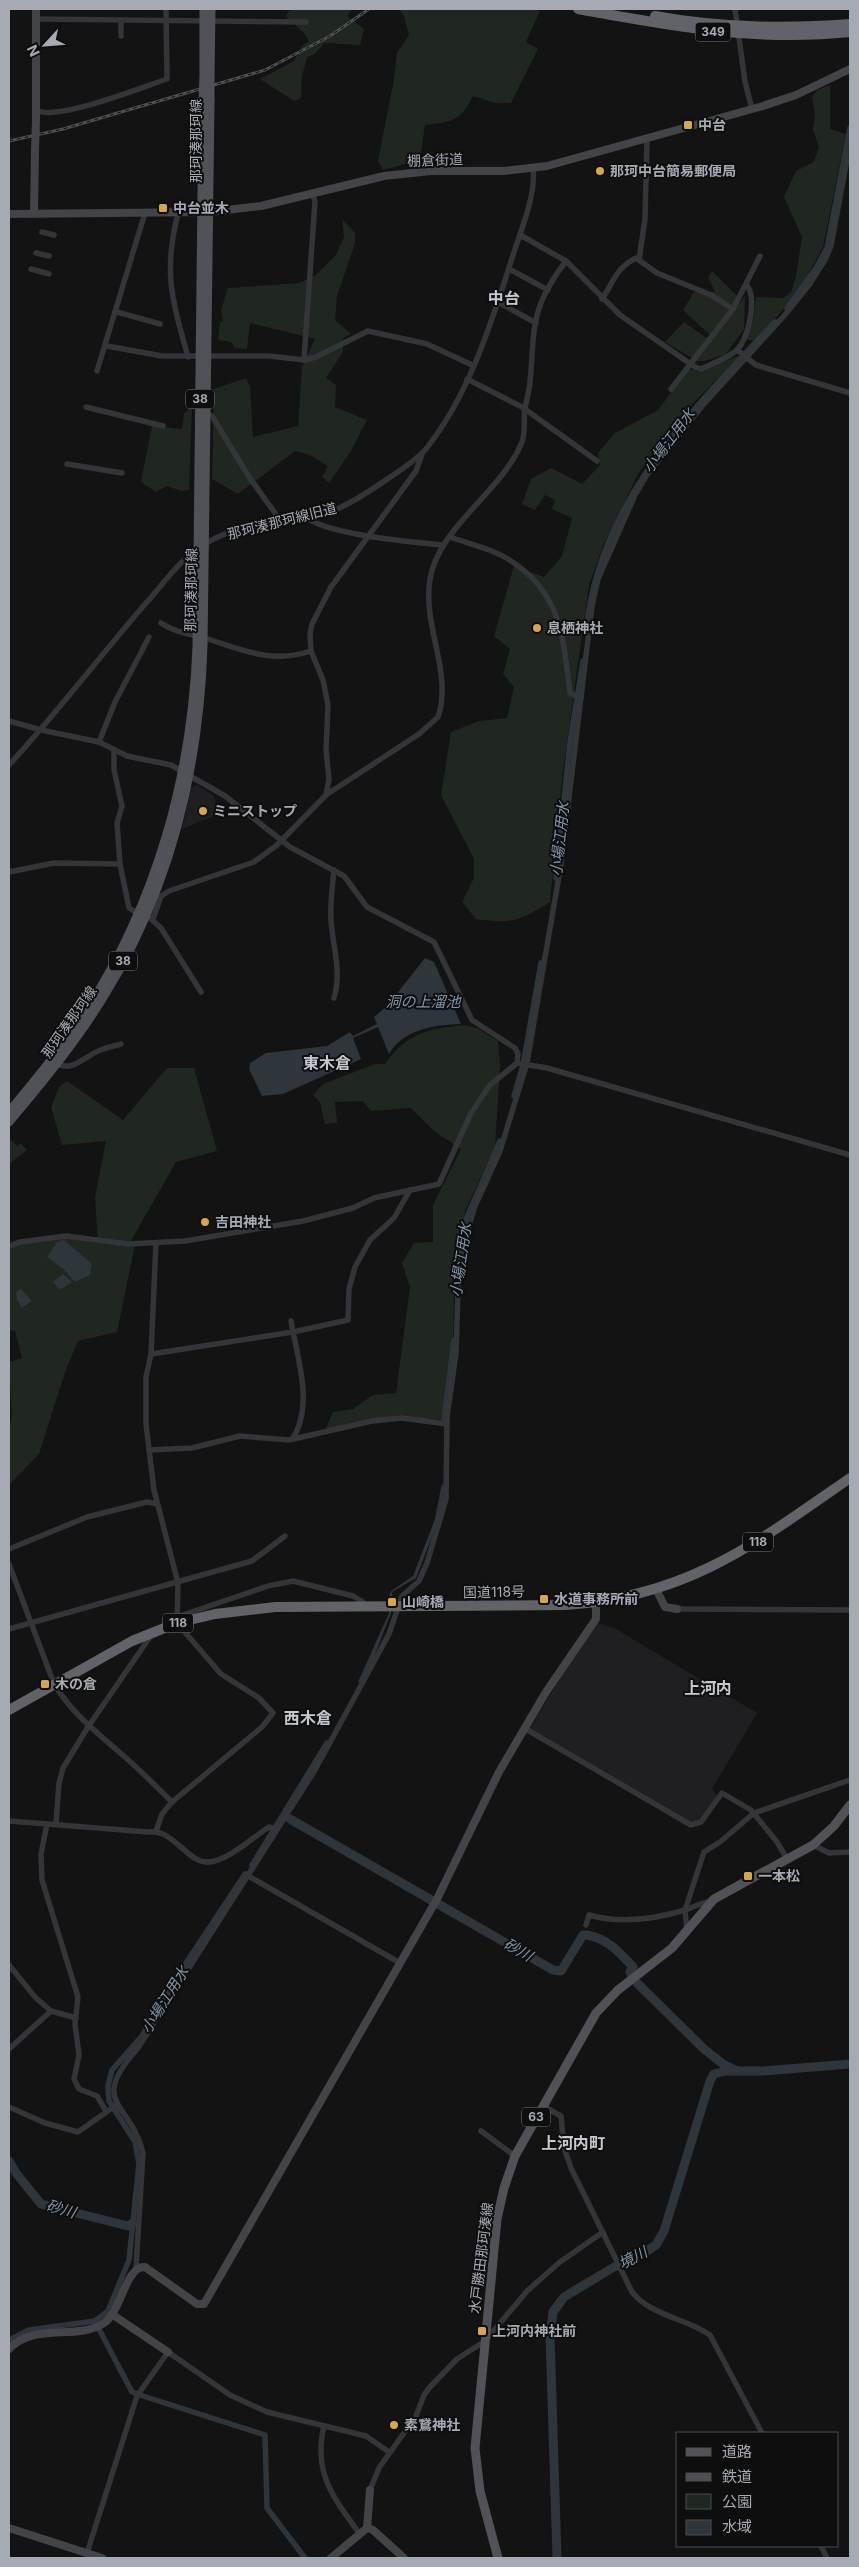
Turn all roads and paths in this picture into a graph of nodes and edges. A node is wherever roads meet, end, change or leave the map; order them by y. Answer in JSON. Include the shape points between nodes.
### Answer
{"nodes":[{"id":1,"x":36,"y":9,"type":"edge"},
{"id":2,"x":166,"y":9,"type":"edge"},
{"id":3,"x":204,"y":9,"type":"edge"},
{"id":4,"x":211,"y":9,"type":"edge"},
{"id":5,"x":578,"y":9,"type":"edge"},
{"id":6,"x":615,"y":9,"type":"edge"},
{"id":7,"x":735,"y":9,"type":"edge"},
{"id":8,"x":36,"y":19,"type":"junction"},
{"id":9,"x":121,"y":20,"type":"junction"},
{"id":10,"x":166,"y":21,"type":"junction"},
{"id":11,"x":208,"y":22,"type":"junction"},
{"id":12,"x":306,"y":22,"type":"dead end"},
{"id":13,"x":850,"y":24,"type":"edge"},
{"id":14,"x":738,"y":30,"type":"junction"},
{"id":15,"x":850,"y":32,"type":"edge"},
{"id":16,"x":121,"y":36,"type":"dead end"},
{"id":17,"x":850,"y":69,"type":"edge"},
{"id":18,"x":752,"y":109,"type":"junction"},
{"id":19,"x":36,"y":110,"type":"junction"},
{"id":20,"x":648,"y":140,"type":"junction"},
{"id":21,"x":850,"y":143,"type":"edge"},
{"id":22,"x":532,"y":168,"type":"junction"},
{"id":23,"x":312,"y":194,"type":"junction"},
{"id":24,"x":178,"y":212,"type":"junction"},
{"id":25,"x":206,"y":212,"type":"junction"},
{"id":26,"x":34,"y":213,"type":"junction"},
{"id":27,"x":145,"y":213,"type":"junction"},
{"id":28,"x":9,"y":214,"type":"edge"},
{"id":29,"x":42,"y":232,"type":"dead end"},
{"id":30,"x":54,"y":235,"type":"dead end"},
{"id":31,"x":520,"y":235,"type":"junction"},
{"id":32,"x":36,"y":253,"type":"dead end"},
{"id":33,"x":49,"y":256,"type":"dead end"},
{"id":34,"x":760,"y":256,"type":"dead end"},
{"id":35,"x":639,"y":260,"type":"junction"},
{"id":36,"x":566,"y":261,"type":"junction"},
{"id":37,"x":31,"y":269,"type":"dead end"},
{"id":38,"x":509,"y":269,"type":"junction"},
{"id":39,"x":49,"y":274,"type":"dead end"},
{"id":40,"x":747,"y":285,"type":"junction"},
{"id":41,"x":548,"y":290,"type":"junction"},
{"id":42,"x":602,"y":299,"type":"junction"},
{"id":43,"x":498,"y":302,"type":"junction"},
{"id":44,"x":733,"y":310,"type":"junction"},
{"id":45,"x":117,"y":312,"type":"junction"},
{"id":46,"x":536,"y":323,"type":"junction"},
{"id":47,"x":160,"y":324,"type":"dead end"},
{"id":48,"x":106,"y":346,"type":"junction"},
{"id":49,"x":742,"y":354,"type":"junction"},
{"id":50,"x":204,"y":356,"type":"junction"},
{"id":51,"x":188,"y":357,"type":"junction"},
{"id":52,"x":304,"y":360,"type":"junction"},
{"id":53,"x":690,"y":364,"type":"junction"},
{"id":54,"x":472,"y":365,"type":"junction"},
{"id":55,"x":98,"y":371,"type":"dead end"},
{"id":56,"x":467,"y":379,"type":"junction"},
{"id":57,"x":671,"y":389,"type":"dead end"},
{"id":58,"x":850,"y":393,"type":"edge"},
{"id":59,"x":86,"y":407,"type":"dead end"},
{"id":60,"x":524,"y":411,"type":"junction"},
{"id":61,"x":207,"y":413,"type":"junction"},
{"id":62,"x":163,"y":426,"type":"dead end"},
{"id":63,"x":422,"y":453,"type":"junction"},
{"id":64,"x":597,"y":461,"type":"dead end"},
{"id":65,"x":67,"y":464,"type":"dead end"},
{"id":66,"x":122,"y":473,"type":"dead end"},
{"id":67,"x":303,"y":515,"type":"junction"},
{"id":68,"x":280,"y":520,"type":"junction"},
{"id":69,"x":371,"y":535,"type":"junction"},
{"id":70,"x":450,"y":537,"type":"junction"},
{"id":71,"x":443,"y":545,"type":"junction"},
{"id":72,"x":201,"y":546,"type":"junction"},
{"id":73,"x":161,"y":623,"type":"dead end"},
{"id":74,"x":149,"y":637,"type":"dead end"},
{"id":75,"x":200,"y":637,"type":"junction"},
{"id":76,"x":311,"y":651,"type":"junction"},
{"id":77,"x":578,"y":697,"type":"junction"},
{"id":78,"x":9,"y":721,"type":"edge"},
{"id":79,"x":41,"y":730,"type":"junction"},
{"id":80,"x":99,"y":742,"type":"junction"},
{"id":81,"x":114,"y":752,"type":"junction"},
{"id":82,"x":9,"y":764,"type":"edge"},
{"id":83,"x":186,"y":773,"type":"junction"},
{"id":84,"x":326,"y":795,"type":"junction"},
{"id":85,"x":281,"y":840,"type":"junction"},
{"id":86,"x":120,"y":864,"type":"junction"},
{"id":87,"x":334,"y":870,"type":"junction"},
{"id":88,"x":9,"y":872,"type":"edge"},
{"id":89,"x":145,"y":916,"type":"junction"},
{"id":90,"x":201,"y":992,"type":"dead end"},
{"id":91,"x":334,"y":998,"type":"dead end"},
{"id":92,"x":121,"y":1044,"type":"dead end"},
{"id":93,"x":523,"y":1063,"type":"junction"},
{"id":94,"x":57,"y":1064,"type":"junction"},
{"id":95,"x":9,"y":1112,"type":"edge"},
{"id":96,"x":9,"y":1122,"type":"edge"},
{"id":97,"x":850,"y":1155,"type":"edge"},
{"id":98,"x":410,"y":1190,"type":"junction"},
{"id":99,"x":156,"y":1243,"type":"junction"},
{"id":100,"x":9,"y":1246,"type":"edge"},
{"id":101,"x":291,"y":1321,"type":"dead end"},
{"id":102,"x":293,"y":1332,"type":"junction"},
{"id":103,"x":151,"y":1354,"type":"junction"},
{"id":104,"x":445,"y":1424,"type":"junction"},
{"id":105,"x":293,"y":1438,"type":"junction"},
{"id":106,"x":149,"y":1450,"type":"junction"},
{"id":107,"x":850,"y":1478,"type":"edge"},
{"id":108,"x":157,"y":1504,"type":"junction"},
{"id":109,"x":285,"y":1536,"type":"dead end"},
{"id":110,"x":9,"y":1549,"type":"edge"},
{"id":111,"x":9,"y":1564,"type":"edge"},
{"id":112,"x":178,"y":1583,"type":"junction"},
{"id":113,"x":656,"y":1589,"type":"junction"},
{"id":114,"x":596,"y":1602,"type":"junction"},
{"id":115,"x":366,"y":1607,"type":"junction"},
{"id":116,"x":399,"y":1607,"type":"junction"},
{"id":117,"x":677,"y":1609,"type":"joint"},
{"id":118,"x":850,"y":1610,"type":"edge"},
{"id":119,"x":177,"y":1620,"type":"junction"},
{"id":120,"x":29,"y":1623,"type":"junction"},
{"id":121,"x":9,"y":1629,"type":"edge"},
{"id":122,"x":153,"y":1632,"type":"junction"},
{"id":123,"x":54,"y":1684,"type":"junction"},
{"id":124,"x":9,"y":1710,"type":"edge"},
{"id":125,"x":88,"y":1727,"type":"junction"},
{"id":126,"x":524,"y":1728,"type":"junction"},
{"id":127,"x":850,"y":1780,"type":"edge"},
{"id":128,"x":172,"y":1802,"type":"junction"},
{"id":129,"x":850,"y":1805,"type":"edge"},
{"id":130,"x":754,"y":1813,"type":"junction"},
{"id":131,"x":9,"y":1821,"type":"edge"},
{"id":132,"x":47,"y":1824,"type":"junction"},
{"id":133,"x":56,"y":1824,"type":"junction"},
{"id":134,"x":273,"y":1828,"type":"junction"},
{"id":135,"x":156,"y":1830,"type":"junction"},
{"id":136,"x":813,"y":1845,"type":"junction"},
{"id":137,"x":850,"y":1852,"type":"edge"},
{"id":138,"x":787,"y":1859,"type":"junction"},
{"id":139,"x":250,"y":1877,"type":"junction"},
{"id":140,"x":711,"y":1902,"type":"junction"},
{"id":141,"x":685,"y":1910,"type":"junction"},
{"id":142,"x":586,"y":1925,"type":"dead end"},
{"id":143,"x":687,"y":1931,"type":"junction"},
{"id":144,"x":400,"y":1963,"type":"junction"},
{"id":145,"x":9,"y":1965,"type":"edge"},
{"id":146,"x":51,"y":2011,"type":"junction"},
{"id":147,"x":76,"y":2018,"type":"junction"},
{"id":148,"x":9,"y":2049,"type":"edge"},
{"id":149,"x":115,"y":2106,"type":"dead end"},
{"id":150,"x":543,"y":2106,"type":"junction"},
{"id":151,"x":9,"y":2107,"type":"edge"},
{"id":152,"x":108,"y":2110,"type":"junction"},
{"id":153,"x":481,"y":2131,"type":"dead end"},
{"id":154,"x":515,"y":2156,"type":"junction"},
{"id":155,"x":603,"y":2232,"type":"junction"},
{"id":156,"x":136,"y":2268,"type":"junction"},
{"id":157,"x":113,"y":2315,"type":"junction"},
{"id":158,"x":485,"y":2341,"type":"junction"},
{"id":159,"x":9,"y":2349,"type":"edge"},
{"id":160,"x":168,"y":2352,"type":"junction"},
{"id":161,"x":324,"y":2426,"type":"junction"},
{"id":162,"x":761,"y":2432,"type":"edge"},
{"id":163,"x":389,"y":2452,"type":"junction"},
{"id":164,"x":370,"y":2490,"type":"joint"},
{"id":165,"x":9,"y":2528,"type":"edge"},
{"id":166,"x":367,"y":2528,"type":"junction"},
{"id":167,"x":359,"y":2533,"type":"junction"},
{"id":168,"x":821,"y":2547,"type":"edge"},
{"id":169,"x":87,"y":2553,"type":"junction"},
{"id":170,"x":102,"y":2558,"type":"edge"},
{"id":171,"x":331,"y":2558,"type":"edge"},
{"id":172,"x":404,"y":2558,"type":"edge"},
{"id":173,"x":498,"y":2558,"type":"edge"},
{"id":174,"x":827,"y":2558,"type":"edge"}],
"edges":[{"from":1,"to":8,"type":"street"},
{"from":2,"to":10,"type":"street"},
{"from":3,"to":11,"type":"main road","name":"那珂湊那珂線","number":"38"},
{"from":4,"to":11,"type":"main road","name":"那珂湊那珂線","number":"38"},
{"from":5,"to":14,"type":"highway","number":"349","via":[[683,28]]},
{"from":6,"to":14,"type":"highway","number":"349"},
{"from":7,"to":14,"type":"street"},
{"from":8,"to":9,"type":"street"},
{"from":8,"to":19,"type":"street"},
{"from":9,"to":10,"type":"street"},
{"from":9,"to":16,"type":"street"},
{"from":10,"to":11,"type":"street"},
{"from":10,"to":19,"type":"street","via":[[167,79],[84,107],[42,114]]},
{"from":11,"to":12,"type":"street"},
{"from":11,"to":25,"type":"main road","name":"那珂湊那珂線","number":"38","bridge":true},
{"from":13,"to":14,"type":"highway","number":"349"},
{"from":14,"to":15,"type":"highway","number":"349","via":[[788,36]]},
{"from":14,"to":18,"type":"street"},
{"from":17,"to":18,"type":"street","name":"棚倉街道","via":[[796,95]]},
{"from":18,"to":20,"type":"street","name":"棚倉街道"},
{"from":19,"to":26,"type":"street","bridge":true},
{"from":20,"to":22,"type":"street","name":"棚倉街道","via":[[568,162]]},
{"from":20,"to":35,"type":"street","via":[[645,219]]},
{"from":21,"to":49,"type":"street","via":[[831,246],[825,260],[784,316]]},
{"from":22,"to":23,"type":"street","name":"棚倉街道","via":[[409,172]]},
{"from":22,"to":31,"type":"street","name":"那珂湊那珂線旧道","via":[[534,178]]},
{"from":23,"to":25,"type":"street","name":"棚倉街道","via":[[261,206]]},
{"from":23,"to":52,"type":"street","via":[[315,201]]},
{"from":24,"to":25,"type":"street","name":"棚倉街道"},
{"from":24,"to":27,"type":"street","name":"棚倉街道"},
{"from":24,"to":51,"type":"street","via":[[169,263],[170,291]]},
{"from":25,"to":50,"type":"main road","name":"那珂湊那珂線","number":"38"},
{"from":26,"to":27,"type":"street","name":"棚倉街道"},
{"from":26,"to":28,"type":"street","name":"棚倉街道"},
{"from":27,"to":45,"type":"street"},
{"from":29,"to":30,"type":"street"},
{"from":31,"to":36,"type":"street"},
{"from":31,"to":38,"type":"street","name":"那珂湊那珂線旧道"},
{"from":32,"to":33,"type":"street"},
{"from":34,"to":40,"type":"street"},
{"from":35,"to":42,"type":"street","via":[[636,258],[622,265]]},
{"from":35,"to":44,"type":"street","via":[[657,273],[711,295]]},
{"from":36,"to":41,"type":"street"},
{"from":36,"to":42,"type":"street","via":[[581,273]]},
{"from":37,"to":39,"type":"street"},
{"from":38,"to":41,"type":"street"},
{"from":38,"to":43,"type":"street","name":"那珂湊那珂線旧道"},
{"from":40,"to":44,"type":"street"},
{"from":40,"to":49,"type":"street","via":[[752,298]]},
{"from":41,"to":46,"type":"street","via":[[540,304]]},
{"from":42,"to":53,"type":"street"},
{"from":43,"to":46,"type":"street"},
{"from":43,"to":54,"type":"street","name":"那珂湊那珂線旧道"},
{"from":44,"to":53,"type":"street"},
{"from":45,"to":47,"type":"street"},
{"from":45,"to":48,"type":"street"},
{"from":46,"to":60,"type":"street"},
{"from":48,"to":51,"type":"street"},
{"from":48,"to":55,"type":"street"},
{"from":49,"to":53,"type":"street","via":[[701,368]]},
{"from":49,"to":58,"type":"street","via":[[766,369]]},
{"from":49,"to":77,"type":"street","via":[[646,476],[635,495],[596,586]]},
{"from":50,"to":51,"type":"street"},
{"from":50,"to":52,"type":"street","via":[[269,356]]},
{"from":50,"to":61,"type":"main road","name":"那珂湊那珂線","number":"38"},
{"from":50,"to":72,"type":"main road","name":"那珂湊那珂線","number":"38"},
{"from":52,"to":54,"type":"street","via":[[368,331],[427,344]]},
{"from":53,"to":57,"type":"street"},
{"from":54,"to":56,"type":"street","name":"那珂湊那珂線旧道"},
{"from":56,"to":60,"type":"street","via":[[522,407]]},
{"from":56,"to":63,"type":"street","name":"那珂湊那珂線旧道","via":[[451,413]]},
{"from":59,"to":62,"type":"street"},
{"from":60,"to":64,"type":"street"},
{"from":60,"to":70,"type":"street","via":[[525,431],[517,453]]},
{"from":61,"to":68,"type":"street"},
{"from":61,"to":72,"type":"main road","name":"那珂湊那珂線","number":"38"},
{"from":63,"to":67,"type":"street","name":"那珂湊那珂線旧道","via":[[383,482],[338,508]]},
{"from":63,"to":69,"type":"street","via":[[416,471]]},
{"from":65,"to":66,"type":"street"},
{"from":67,"to":68,"type":"street","name":"那珂湊那珂線旧道"},
{"from":67,"to":69,"type":"street","via":[[339,530]]},
{"from":68,"to":72,"type":"street","name":"那珂湊那珂線旧道","via":[[234,532]]},
{"from":69,"to":71,"type":"street","via":[[388,540]]},
{"from":69,"to":76,"type":"street","via":[[321,605],[310,634]]},
{"from":70,"to":71,"type":"street"},
{"from":70,"to":77,"type":"street","via":[[511,560],[541,584],[557,619],[570,693]]},
{"from":71,"to":84,"type":"street","via":[[432,565],[428,595],[442,689],[438,717],[419,734]]},
{"from":72,"to":75,"type":"main road","name":"那珂湊那珂線","number":"38"},
{"from":72,"to":79,"type":"street","name":"那珂湊那珂線旧道","via":[[166,579]]},
{"from":73,"to":75,"type":"street"},
{"from":74,"to":80,"type":"street","via":[[115,702]]},
{"from":75,"to":76,"type":"street","via":[[266,656],[294,656]]},
{"from":75,"to":83,"type":"main road","name":"那珂湊那珂線","number":"38"},
{"from":76,"to":84,"type":"street","via":[[323,680],[328,705],[326,750],[329,779]]},
{"from":77,"to":93,"type":"street","via":[[555,906]]},
{"from":78,"to":79,"type":"street"},
{"from":79,"to":80,"type":"street"},
{"from":79,"to":82,"type":"street","name":"那珂湊那珂線旧道"},
{"from":80,"to":81,"type":"street"},
{"from":81,"to":83,"type":"street","via":[[171,765]]},
{"from":81,"to":86,"type":"street","via":[[114,770],[122,806],[118,823]]},
{"from":83,"to":85,"type":"street","via":[[233,802]]},
{"from":83,"to":89,"type":"main road","name":"那珂湊那珂線","number":"38"},
{"from":84,"to":85,"type":"street"},
{"from":85,"to":87,"type":"street"},
{"from":85,"to":89,"type":"street","via":[[254,862],[169,891]]},
{"from":86,"to":88,"type":"street","via":[[54,863]]},
{"from":86,"to":89,"type":"street","via":[[129,908]]},
{"from":87,"to":91,"type":"street","via":[[331,920],[338,960]]},
{"from":87,"to":93,"type":"street","via":[[348,879],[367,908],[434,942],[472,1020],[515,1048]]},
{"from":89,"to":90,"type":"street"},
{"from":89,"to":94,"type":"main road","name":"那珂湊那珂線","number":"38","via":[[104,996]]},
{"from":89,"to":95,"type":"main road","name":"那珂湊那珂線","number":"38","via":[[87,1010]]},
{"from":92,"to":94,"type":"street","via":[[101,1050],[71,1066],[64,1068]]},
{"from":93,"to":97,"type":"street"},
{"from":93,"to":98,"type":"street","via":[[490,1085],[471,1113],[440,1184]]},
{"from":93,"to":104,"type":"street","via":[[500,1152],[475,1206],[466,1235],[458,1291],[456,1353]]},
{"from":94,"to":96,"type":"main road","name":"那珂湊那珂線","number":"38"},
{"from":98,"to":99,"type":"street","via":[[297,1222]]},
{"from":98,"to":102,"type":"street","via":[[394,1218],[370,1240],[355,1267],[348,1320]]},
{"from":99,"to":100,"type":"street","via":[[107,1242],[66,1236]]},
{"from":99,"to":103,"type":"street"},
{"from":101,"to":102,"type":"street"},
{"from":102,"to":103,"type":"street"},
{"from":102,"to":105,"type":"street","via":[[303,1396],[302,1417]]},
{"from":103,"to":106,"type":"street","via":[[146,1377]]},
{"from":104,"to":105,"type":"street","via":[[402,1418]]},
{"from":104,"to":116,"type":"street","via":[[447,1486],[444,1508],[424,1574],[402,1596]]},
{"from":105,"to":106,"type":"street","via":[[240,1436],[192,1448]]},
{"from":106,"to":108,"type":"street"},
{"from":107,"to":113,"type":"highway","name":"国道118号","number":"118","via":[[751,1546],[707,1570]]},
{"from":108,"to":110,"type":"street","via":[[147,1502],[87,1517]]},
{"from":108,"to":112,"type":"street"},
{"from":109,"to":112,"type":"street","via":[[252,1561]]},
{"from":111,"to":120,"type":"street"},
{"from":112,"to":119,"type":"street"},
{"from":112,"to":120,"type":"street"},
{"from":113,"to":114,"type":"highway","name":"国道118号","number":"118"},
{"from":113,"to":117,"type":"street","via":[[664,1606]]},
{"from":114,"to":116,"type":"highway","name":"国道118号","number":"118","via":[[541,1606]]},
{"from":114,"to":126,"type":"street","via":[[596,1619]]},
{"from":115,"to":116,"type":"highway","name":"国道118号","number":"118"},
{"from":115,"to":119,"type":"highway","name":"国道118号","number":"118","via":[[275,1607]]},
{"from":115,"to":119,"type":"street","via":[[353,1596],[293,1581],[268,1586]]},
{"from":116,"to":134,"type":"street","via":[[389,1634],[315,1770]]},
{"from":117,"to":118,"type":"street"},
{"from":119,"to":122,"type":"highway","name":"国道118号","number":"118"},
{"from":119,"to":128,"type":"street","via":[[221,1674],[259,1698],[272,1713],[262,1727]]},
{"from":120,"to":121,"type":"street"},
{"from":120,"to":123,"type":"street"},
{"from":122,"to":123,"type":"highway","name":"国道118号","number":"118"},
{"from":122,"to":125,"type":"street"},
{"from":123,"to":124,"type":"highway","name":"国道118号","number":"118"},
{"from":123,"to":125,"type":"street","via":[[64,1701]]},
{"from":125,"to":128,"type":"street","via":[[140,1770]]},
{"from":125,"to":133,"type":"street","via":[[60,1774]]},
{"from":126,"to":130,"type":"street","via":[[691,1825],[701,1822],[722,1792]]},
{"from":126,"to":144,"type":"street","via":[[479,1808],[461,1854]]},
{"from":127,"to":130,"type":"street"},
{"from":128,"to":135,"type":"street","via":[[162,1814]]},
{"from":129,"to":136,"type":"main road","name":"水戸勝田那珂湊線","number":"63","via":[[834,1826]]},
{"from":130,"to":138,"type":"street"},
{"from":130,"to":141,"type":"street","via":[[704,1852]]},
{"from":131,"to":132,"type":"street"},
{"from":132,"to":133,"type":"street"},
{"from":132,"to":147,"type":"street","via":[[41,1854],[42,1880],[78,1997]]},
{"from":133,"to":135,"type":"street"},
{"from":134,"to":135,"type":"street","via":[[207,1862]]},
{"from":134,"to":139,"type":"street"},
{"from":136,"to":137,"type":"street","via":[[829,1854]]},
{"from":136,"to":138,"type":"main road","name":"水戸勝田那珂湊線","number":"63"},
{"from":138,"to":140,"type":"main road","name":"水戸勝田那珂湊線","number":"63","via":[[726,1890]]},
{"from":139,"to":144,"type":"street"},
{"from":139,"to":156,"type":"street","via":[[138,2048],[117,2074],[113,2091],[115,2099],[143,2153]]},
{"from":140,"to":141,"type":"street"},
{"from":140,"to":143,"type":"main road","name":"水戸勝田那珂湊線","number":"63"},
{"from":141,"to":142,"type":"street","via":[[637,1919],[613,1920],[589,1915]]},
{"from":141,"to":143,"type":"street"},
{"from":143,"to":150,"type":"main road","name":"水戸勝田那珂湊線","number":"63","via":[[596,2013]]},
{"from":144,"to":156,"type":"street","via":[[204,2304],[197,2304],[145,2267]]},
{"from":145,"to":146,"type":"street"},
{"from":146,"to":147,"type":"street"},
{"from":146,"to":148,"type":"street"},
{"from":147,"to":152,"type":"street","via":[[79,2055],[75,2084],[97,2096]]},
{"from":149,"to":152,"type":"street"},
{"from":150,"to":154,"type":"main road","name":"水戸勝田那珂湊線","number":"63"},
{"from":150,"to":155,"type":"street","via":[[561,2116],[566,2156]]},
{"from":151,"to":152,"type":"street","via":[[45,2123],[78,2132]]},
{"from":153,"to":154,"type":"street"},
{"from":154,"to":158,"type":"main road","name":"水戸勝田那珂湊線","number":"63","via":[[497,2219]]},
{"from":155,"to":158,"type":"street","via":[[560,2262],[528,2290]]},
{"from":155,"to":162,"type":"street","via":[[632,2292],[644,2304],[701,2328],[714,2340]]},
{"from":156,"to":157,"type":"street"},
{"from":157,"to":159,"type":"street","via":[[96,2327],[35,2335]]},
{"from":157,"to":160,"type":"street"},
{"from":158,"to":163,"type":"street","via":[[457,2359],[430,2387],[416,2416]]},
{"from":158,"to":173,"type":"main road","name":"水戸勝田那珂湊線","number":"63","via":[[476,2428],[476,2464],[488,2527]]},
{"from":160,"to":161,"type":"street","via":[[230,2395],[267,2412]]},
{"from":160,"to":169,"type":"street","via":[[137,2396]]},
{"from":161,"to":163,"type":"street","via":[[366,2436]]},
{"from":161,"to":167,"type":"street","via":[[320,2442],[327,2485]]},
{"from":163,"to":164,"type":"street","via":[[378,2468]]},
{"from":164,"to":166,"type":"street"},
{"from":165,"to":169,"type":"street"},
{"from":166,"to":167,"type":"street"},
{"from":166,"to":172,"type":"street"},
{"from":167,"to":171,"type":"street"},
{"from":168,"to":174,"type":"street"},
{"from":169,"to":170,"type":"street"}]}
